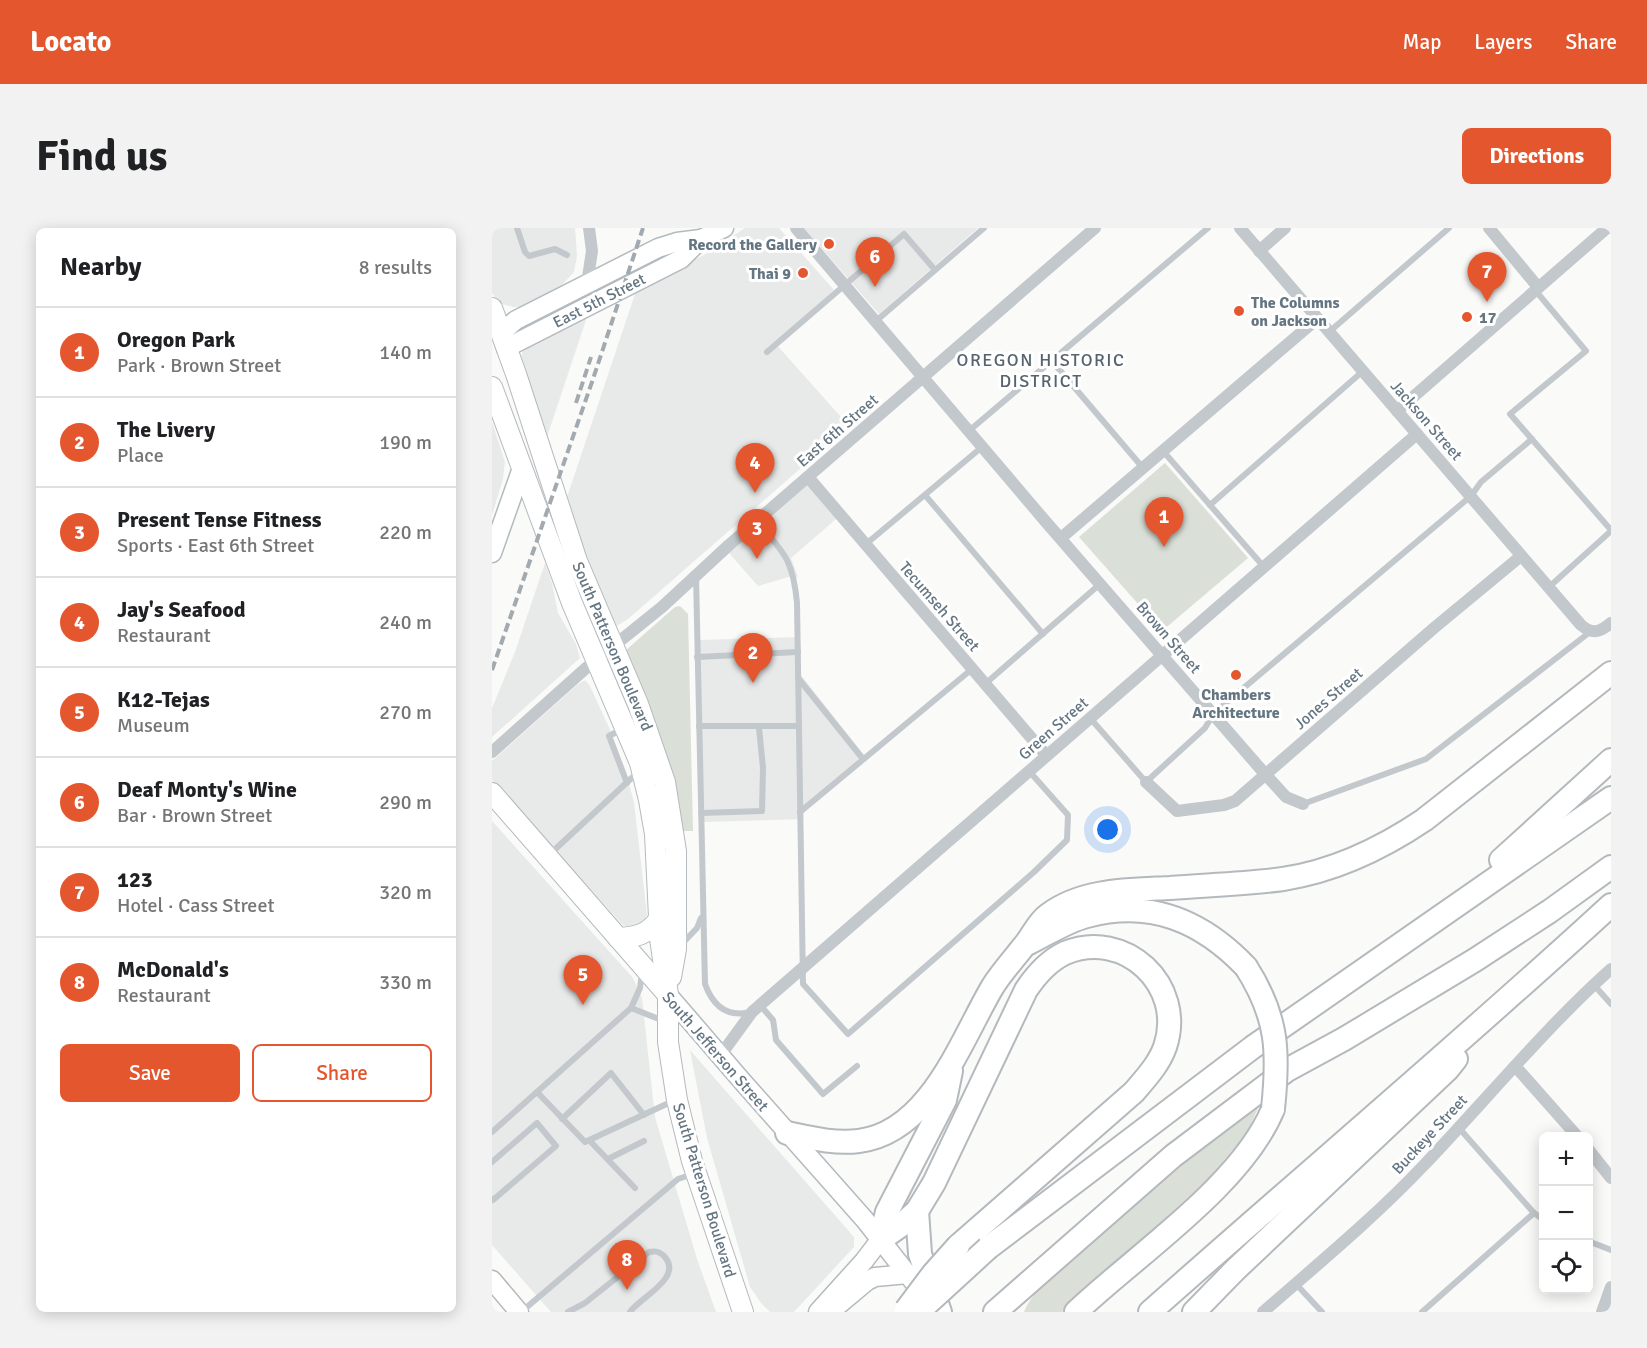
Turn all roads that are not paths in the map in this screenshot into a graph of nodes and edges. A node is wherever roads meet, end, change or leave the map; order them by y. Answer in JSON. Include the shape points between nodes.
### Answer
{"nodes":[{"id":1,"x":517,"y":228,"type":"edge"},
{"id":2,"x":589,"y":228,"type":"edge"},
{"id":3,"x":724,"y":228,"type":"edge"},
{"id":4,"x":796,"y":228,"type":"edge"},
{"id":5,"x":984,"y":228,"type":"edge"},
{"id":6,"x":1095,"y":228,"type":"edge"},
{"id":7,"x":1208,"y":228,"type":"edge"},
{"id":8,"x":1240,"y":228,"type":"edge"},
{"id":9,"x":1285,"y":228,"type":"edge"},
{"id":10,"x":1449,"y":228,"type":"edge"},
{"id":11,"x":1489,"y":228,"type":"edge"},
{"id":12,"x":1607,"y":228,"type":"edge"},
{"id":13,"x":701,"y":239,"type":"junction"},
{"id":14,"x":1259,"y":251,"type":"junction"},
{"id":15,"x":567,"y":255,"type":"dead end"},
{"id":16,"x":935,"y":270,"type":"junction"},
{"id":17,"x":587,"y":284,"type":"junction"},
{"id":18,"x":844,"y":285,"type":"junction"},
{"id":19,"x":1536,"y":289,"type":"junction"},
{"id":20,"x":492,"y":308,"type":"edge"},
{"id":21,"x":1317,"y":319,"type":"junction"},
{"id":22,"x":875,"y":321,"type":"junction"},
{"id":23,"x":1329,"y":332,"type":"junction"},
{"id":24,"x":498,"y":344,"type":"edge"},
{"id":25,"x":767,"y":352,"type":"dead end"},
{"id":26,"x":1052,"y":361,"type":"junction"},
{"id":27,"x":1362,"y":371,"type":"junction"},
{"id":28,"x":923,"y":377,"type":"junction"},
{"id":29,"x":492,"y":387,"type":"edge"},
{"id":30,"x":1397,"y":411,"type":"junction"},
{"id":31,"x":970,"y":430,"type":"junction"},
{"id":32,"x":1417,"y":434,"type":"junction"},
{"id":33,"x":1532,"y":440,"type":"junction"},
{"id":34,"x":983,"y":446,"type":"junction"},
{"id":35,"x":1163,"y":451,"type":"junction"},
{"id":36,"x":522,"y":468,"type":"junction"},
{"id":37,"x":1143,"y":469,"type":"junction"},
{"id":38,"x":808,"y":477,"type":"junction"},
{"id":39,"x":925,"y":495,"type":"junction"},
{"id":40,"x":1471,"y":496,"type":"junction"},
{"id":41,"x":1210,"y":505,"type":"junction"},
{"id":42,"x":757,"y":521,"type":"junction"},
{"id":43,"x":1611,"y":530,"type":"edge"},
{"id":44,"x":1061,"y":538,"type":"junction"},
{"id":45,"x":866,"y":545,"type":"junction"},
{"id":46,"x":492,"y":553,"type":"edge"},
{"id":47,"x":1521,"y":556,"type":"junction"},
{"id":48,"x":1264,"y":567,"type":"junction"},
{"id":49,"x":696,"y":576,"type":"junction"},
{"id":50,"x":1101,"y":584,"type":"junction"},
{"id":51,"x":1549,"y":587,"type":"junction"},
{"id":52,"x":1611,"y":623,"type":"edge"},
{"id":53,"x":1590,"y":632,"type":"junction"},
{"id":54,"x":1043,"y":634,"type":"junction"},
{"id":55,"x":613,"y":647,"type":"junction"},
{"id":56,"x":798,"y":652,"type":"junction"},
{"id":57,"x":1162,"y":654,"type":"junction"},
{"id":58,"x":697,"y":657,"type":"junction"},
{"id":59,"x":596,"y":660,"type":"junction"},
{"id":60,"x":972,"y":669,"type":"junction"},
{"id":61,"x":1611,"y":673,"type":"edge"},
{"id":62,"x":798,"y":678,"type":"junction"},
{"id":63,"x":985,"y":684,"type":"junction"},
{"id":64,"x":1214,"y":713,"type":"junction"},
{"id":65,"x":1090,"y":717,"type":"junction"},
{"id":66,"x":699,"y":726,"type":"junction"},
{"id":67,"x":799,"y":726,"type":"junction"},
{"id":68,"x":626,"y":727,"type":"junction"},
{"id":69,"x":759,"y":728,"type":"junction"},
{"id":70,"x":492,"y":752,"type":"edge"},
{"id":71,"x":1046,"y":755,"type":"junction"},
{"id":72,"x":863,"y":759,"type":"junction"},
{"id":73,"x":1611,"y":760,"type":"edge"},
{"id":74,"x":641,"y":769,"type":"junction"},
{"id":75,"x":1029,"y":771,"type":"junction"},
{"id":76,"x":1265,"y":774,"type":"junction"},
{"id":77,"x":1146,"y":782,"type":"junction"},
{"id":78,"x":627,"y":783,"type":"junction"},
{"id":79,"x":492,"y":793,"type":"edge"},
{"id":80,"x":1611,"y":798,"type":"edge"},
{"id":81,"x":1303,"y":804,"type":"joint"},
{"id":82,"x":800,"y":812,"type":"junction"},
{"id":83,"x":700,"y":813,"type":"junction"},
{"id":84,"x":547,"y":856,"type":"junction"},
{"id":85,"x":1611,"y":867,"type":"edge"},
{"id":86,"x":1611,"y":905,"type":"edge"},
{"id":87,"x":703,"y":915,"type":"junction"},
{"id":88,"x":1438,"y":917,"type":"junction"},
{"id":89,"x":659,"y":920,"type":"junction"},
{"id":90,"x":618,"y":938,"type":"junction"},
{"id":91,"x":1026,"y":945,"type":"junction"},
{"id":92,"x":676,"y":949,"type":"junction"},
{"id":93,"x":642,"y":966,"type":"junction"},
{"id":94,"x":801,"y":969,"type":"junction"},
{"id":95,"x":1611,"y":969,"type":"edge"},
{"id":96,"x":1593,"y":985,"type":"junction"},
{"id":97,"x":668,"y":995,"type":"junction"},
{"id":98,"x":1611,"y":1004,"type":"edge"},
{"id":99,"x":631,"y":1008,"type":"junction"},
{"id":100,"x":756,"y":1009,"type":"junction"},
{"id":101,"x":1482,"y":1021,"type":"junction"},
{"id":102,"x":668,"y":1023,"type":"junction"},
{"id":103,"x":720,"y":1056,"type":"junction"},
{"id":104,"x":952,"y":1064,"type":"junction"},
{"id":105,"x":857,"y":1066,"type":"dead end"},
{"id":106,"x":1515,"y":1066,"type":"junction"},
{"id":107,"x":537,"y":1092,"type":"junction"},
{"id":108,"x":677,"y":1100,"type":"junction"},
{"id":109,"x":644,"y":1115,"type":"junction"},
{"id":110,"x":562,"y":1119,"type":"junction"},
{"id":111,"x":1458,"y":1127,"type":"junction"},
{"id":112,"x":492,"y":1132,"type":"edge"},
{"id":113,"x":1573,"y":1132,"type":"edge"},
{"id":114,"x":787,"y":1133,"type":"junction"},
{"id":115,"x":590,"y":1141,"type":"junction"},
{"id":116,"x":644,"y":1141,"type":"dead end"},
{"id":117,"x":1593,"y":1155,"type":"edge"},
{"id":118,"x":608,"y":1159,"type":"junction"},
{"id":119,"x":492,"y":1162,"type":"edge"},
{"id":120,"x":697,"y":1173,"type":"junction"},
{"id":121,"x":1611,"y":1178,"type":"edge"},
{"id":122,"x":635,"y":1188,"type":"dead end"},
{"id":123,"x":492,"y":1199,"type":"edge"},
{"id":124,"x":918,"y":1211,"type":"junction"},
{"id":125,"x":1534,"y":1213,"type":"junction"},
{"id":126,"x":1539,"y":1216,"type":"edge"},
{"id":127,"x":880,"y":1239,"type":"junction"},
{"id":128,"x":1593,"y":1243,"type":"edge"},
{"id":129,"x":1611,"y":1250,"type":"edge"},
{"id":130,"x":908,"y":1274,"type":"junction"},
{"id":131,"x":1295,"y":1284,"type":"junction"},
{"id":132,"x":1611,"y":1287,"type":"edge"},
{"id":133,"x":495,"y":1288,"type":"edge"},
{"id":134,"x":1021,"y":1289,"type":"junction"},
{"id":135,"x":520,"y":1312,"type":"edge"},
{"id":136,"x":568,"y":1312,"type":"edge"},
{"id":137,"x":630,"y":1312,"type":"edge"},
{"id":138,"x":743,"y":1312,"type":"edge"},
{"id":139,"x":818,"y":1312,"type":"edge"},
{"id":140,"x":830,"y":1312,"type":"edge"},
{"id":141,"x":905,"y":1312,"type":"edge"},
{"id":142,"x":918,"y":1312,"type":"edge"},
{"id":143,"x":939,"y":1312,"type":"edge"},
{"id":144,"x":995,"y":1312,"type":"edge"},
{"id":145,"x":1007,"y":1312,"type":"edge"},
{"id":146,"x":1076,"y":1312,"type":"edge"},
{"id":147,"x":1150,"y":1312,"type":"edge"},
{"id":148,"x":1194,"y":1312,"type":"edge"},
{"id":149,"x":1263,"y":1312,"type":"edge"},
{"id":150,"x":1322,"y":1312,"type":"edge"},
{"id":151,"x":1422,"y":1312,"type":"edge"},
{"id":152,"x":1602,"y":1312,"type":"edge"}],
"edges":[{"from":1,"to":15,"type":"lane","via":[[529,256],[555,249]]},
{"from":2,"to":17,"type":"street"},
{"from":3,"to":13,"type":"street","name":"East 5th Street"},
{"from":4,"to":18,"type":"street","name":"Brown Street"},
{"from":5,"to":16,"type":"lane"},
{"from":6,"to":28,"type":"street","name":"East 6th Street"},
{"from":7,"to":26,"type":"lane"},
{"from":8,"to":14,"type":"street","name":"Jackson Street"},
{"from":9,"to":14,"type":"street"},
{"from":10,"to":23,"type":"lane"},
{"from":11,"to":19,"type":"street"},
{"from":12,"to":19,"type":"street"},
{"from":13,"to":17,"type":"street","name":"East 5th Street","via":[[658,248]]},
{"from":13,"to":24,"type":"street","name":"East 5th Street","via":[[681,259]]},
{"from":14,"to":21,"type":"street","name":"Jackson Street"},
{"from":16,"to":18,"type":"lane","via":[[904,234]]},
{"from":16,"to":22,"type":"lane"},
{"from":17,"to":24,"type":"street","name":"East 5th Street","via":[[516,320]]},
{"from":18,"to":22,"type":"street","name":"Brown Street"},
{"from":18,"to":25,"type":"lane"},
{"from":19,"to":30,"type":"street"},
{"from":19,"to":33,"type":"lane","via":[[1586,351],[1510,414]]},
{"from":20,"to":24,"type":"main road","name":"South Patterson Boulevard"},
{"from":21,"to":23,"type":"street","name":"Jackson Street"},
{"from":21,"to":35,"type":"street"},
{"from":22,"to":28,"type":"street","name":"Brown Street"},
{"from":23,"to":27,"type":"street","name":"Jackson Street"},
{"from":24,"to":55,"type":"main road","name":"South Patterson Boulevard","via":[[577,561]]},
{"from":26,"to":31,"type":"lane"},
{"from":26,"to":37,"type":"lane"},
{"from":27,"to":30,"type":"street","name":"Jackson Street"},
{"from":27,"to":41,"type":"lane"},
{"from":28,"to":31,"type":"street","name":"Brown Street"},
{"from":28,"to":38,"type":"street","name":"East 6th Street"},
{"from":29,"to":36,"type":"main road","name":"South Patterson Boulevard"},
{"from":30,"to":32,"type":"street","name":"Jackson Street"},
{"from":31,"to":34,"type":"street","name":"Brown Street"},
{"from":32,"to":40,"type":"street","name":"Jackson Street"},
{"from":32,"to":48,"type":"street","name":"Green Street"},
{"from":33,"to":40,"type":"lane","via":[[1481,482]]},
{"from":33,"to":43,"type":"lane"},
{"from":34,"to":39,"type":"lane"},
{"from":34,"to":44,"type":"street","name":"Brown Street"},
{"from":35,"to":37,"type":"street"},
{"from":35,"to":41,"type":"lane"},
{"from":36,"to":46,"type":"street"},
{"from":36,"to":59,"type":"main road","name":"South Patterson Boulevard"},
{"from":37,"to":44,"type":"street"},
{"from":38,"to":42,"type":"street","name":"East 6th Street"},
{"from":38,"to":45,"type":"street","name":"Tecumseh Street"},
{"from":39,"to":45,"type":"lane"},
{"from":39,"to":54,"type":"lane"},
{"from":40,"to":47,"type":"street","name":"Jackson Street"},
{"from":40,"to":64,"type":"lane"},
{"from":41,"to":48,"type":"lane"},
{"from":42,"to":49,"type":"street","name":"East 6th Street"},
{"from":42,"to":56,"type":"lane","via":[[786,555],[794,575]]},
{"from":43,"to":51,"type":"lane"},
{"from":44,"to":50,"type":"street","name":"Brown Street"},
{"from":45,"to":60,"type":"street","name":"Tecumseh Street"},
{"from":47,"to":51,"type":"street","name":"Jackson Street"},
{"from":47,"to":76,"type":"street","name":"Jones Street"},
{"from":48,"to":57,"type":"street","name":"Green Street"},
{"from":49,"to":55,"type":"street","name":"East 6th Street"},
{"from":49,"to":58,"type":"lane"},
{"from":50,"to":54,"type":"lane"},
{"from":50,"to":57,"type":"street","name":"Brown Street"},
{"from":51,"to":53,"type":"street","name":"Jackson Street"},
{"from":52,"to":53,"type":"street"},
{"from":53,"to":81,"type":"lane","name":"Brown Street","via":[[1426,759]]},
{"from":54,"to":63,"type":"lane"},
{"from":55,"to":59,"type":"street","name":"East 6th Street"},
{"from":55,"to":92,"type":"main road","name":"South Patterson Boulevard","via":[[653,744],[668,795],[676,851]]},
{"from":56,"to":58,"type":"lane"},
{"from":56,"to":62,"type":"lane"},
{"from":57,"to":64,"type":"street","name":"Brown Street"},
{"from":57,"to":65,"type":"street","name":"Green Street"},
{"from":58,"to":66,"type":"lane"},
{"from":59,"to":68,"type":"main road","name":"South Patterson Boulevard"},
{"from":59,"to":70,"type":"street","name":"East 6th Street"},
{"from":60,"to":63,"type":"street","name":"Tecumseh Street"},
{"from":60,"to":72,"type":"lane"},
{"from":61,"to":91,"type":"highway","via":[[1424,820],[1369,853],[1285,879],[1116,892],[1076,900],[1048,915]]},
{"from":62,"to":67,"type":"lane"},
{"from":62,"to":72,"type":"lane"},
{"from":63,"to":71,"type":"street","name":"Tecumseh Street"},
{"from":64,"to":76,"type":"street","name":"Brown Street"},
{"from":64,"to":77,"type":"lane","via":[[1205,728]]},
{"from":65,"to":71,"type":"street","name":"Green Street"},
{"from":65,"to":77,"type":"lane"},
{"from":66,"to":69,"type":"lane"},
{"from":66,"to":83,"type":"lane"},
{"from":67,"to":69,"type":"lane"},
{"from":67,"to":82,"type":"lane"},
{"from":68,"to":74,"type":"main road","name":"South Patterson Boulevard"},
{"from":68,"to":78,"type":"lane","via":[[609,736]]},
{"from":69,"to":83,"type":"lane","via":[[762,812]]},
{"from":71,"to":75,"type":"street","name":"Green Street"},
{"from":72,"to":82,"type":"lane"},
{"from":73,"to":88,"type":"highway"},
{"from":74,"to":78,"type":"lane"},
{"from":74,"to":89,"type":"main road","name":"South Patterson Boulevard","via":[[655,834]]},
{"from":75,"to":94,"type":"street","name":"Green Street"},
{"from":75,"to":94,"type":"lane","via":[[1068,815],[1067,840],[848,1034],[803,984]]},
{"from":76,"to":77,"type":"street","name":"Jones Street","via":[[1234,801],[1177,811]]},
{"from":76,"to":81,"type":"street","name":"Brown Street","via":[[1286,797]]},
{"from":78,"to":84,"type":"lane"},
{"from":79,"to":84,"type":"main road","name":"South Jefferson Street"},
{"from":80,"to":88,"type":"highway"},
{"from":82,"to":94,"type":"lane"},
{"from":83,"to":87,"type":"lane"},
{"from":84,"to":90,"type":"main road","name":"South Jefferson Street"},
{"from":85,"to":134,"type":"highway","via":[[1475,960],[1287,1070],[1173,1156]]},
{"from":86,"to":101,"type":"highway"},
{"from":87,"to":92,"type":"lane"},
{"from":87,"to":100,"type":"lane","via":[[705,984],[709,995],[726,1012],[737,1014]]},
{"from":88,"to":142,"type":"highway","bridge":true,"via":[[1253,1047],[988,1248]]},
{"from":89,"to":90,"type":"main road","via":[[641,935]]},
{"from":89,"to":97,"type":"main road","name":"South Patterson Boulevard"},
{"from":90,"to":93,"type":"main road","name":"South Jefferson Street"},
{"from":91,"to":104,"type":"highway","via":[[993,986]]},
{"from":91,"to":146,"type":"highway","bridge":true,"via":[[1086,916],[1132,909],[1174,918],[1215,938],[1246,967],[1261,993],[1274,1030],[1277,1059],[1273,1109],[1252,1146],[1219,1185]]},
{"from":92,"to":97,"type":"main road","name":"South Patterson Boulevard"},
{"from":93,"to":97,"type":"main road","name":"South Jefferson Street"},
{"from":93,"to":99,"type":"lane","via":[[640,988]]},
{"from":94,"to":100,"type":"street","name":"Green Street"},
{"from":95,"to":96,"type":"street","name":"Buckeye Street"},
{"from":96,"to":98,"type":"lane"},
{"from":96,"to":106,"type":"street","name":"Buckeye Street"},
{"from":97,"to":102,"type":"main road","name":"South Patterson Boulevard"},
{"from":97,"to":103,"type":"street","name":"South Jefferson Street"},
{"from":99,"to":102,"type":"lane"},
{"from":99,"to":107,"type":"lane"},
{"from":100,"to":103,"type":"street","name":"Green Street"},
{"from":100,"to":105,"type":"lane","via":[[773,1020],[776,1040],[823,1094]]},
{"from":101,"to":147,"type":"highway"},
{"from":101,"to":148,"type":"highway","via":[[1448,1069]]},
{"from":102,"to":108,"type":"main road","name":"South Patterson Boulevard"},
{"from":103,"to":114,"type":"street","name":"South Jefferson Street"},
{"from":104,"to":114,"type":"highway","via":[[913,1113],[878,1136],[838,1142]]},
{"from":104,"to":127,"type":"highway","via":[[945,1100],[887,1212]]},
{"from":106,"to":111,"type":"street","name":"Buckeye Street"},
{"from":106,"to":113,"type":"street"},
{"from":107,"to":110,"type":"lane"},
{"from":107,"to":112,"type":"lane"},
{"from":108,"to":109,"type":"lane"},
{"from":108,"to":120,"type":"main road","name":"South Patterson Boulevard"},
{"from":109,"to":110,"type":"lane","via":[[611,1073]]},
{"from":109,"to":115,"type":"lane"},
{"from":110,"to":115,"type":"lane","via":[[585,1142]]},
{"from":111,"to":125,"type":"lane"},
{"from":111,"to":131,"type":"street","name":"Buckeye Street","via":[[1396,1192]]},
{"from":114,"to":127,"type":"street","name":"South Jefferson Street"},
{"from":115,"to":118,"type":"lane"},
{"from":116,"to":118,"type":"lane"},
{"from":117,"to":121,"type":"street"},
{"from":118,"to":122,"type":"lane"},
{"from":119,"to":123,"type":"lane","via":[[537,1123],[556,1146]]},
{"from":120,"to":135,"type":"lane","via":[[678,1179]]},
{"from":120,"to":138,"type":"main road","name":"South Patterson Boulevard"},
{"from":124,"to":127,"type":"highway"},
{"from":124,"to":141,"type":"highway","bridge":true,"via":[[1035,977],[1048,963],[1078,949],[1108,948],[1140,961],[1160,984],[1168,1007],[1169,1031],[1156,1064],[1134,1092],[958,1246]]},
{"from":124,"to":143,"type":"highway","via":[[920,1254]]},
{"from":125,"to":126,"type":"lane"},
{"from":125,"to":151,"type":"lane"},
{"from":127,"to":130,"type":"street","name":"South Jefferson Street"},
{"from":127,"to":139,"type":"street"},
{"from":128,"to":129,"type":"lane"},
{"from":130,"to":140,"type":"street","via":[[875,1277]]},
{"from":130,"to":143,"type":"street","name":"South Jefferson Street"},
{"from":131,"to":149,"type":"street","name":"Buckeye Street"},
{"from":131,"to":150,"type":"lane"},
{"from":132,"to":152,"type":"street"},
{"from":133,"to":135,"type":"street"},
{"from":134,"to":144,"type":"highway"},
{"from":134,"to":145,"type":"highway"},
{"from":136,"to":137,"type":"lane","via":[[649,1252],[659,1252],[666,1259],[667,1275]]}]}
